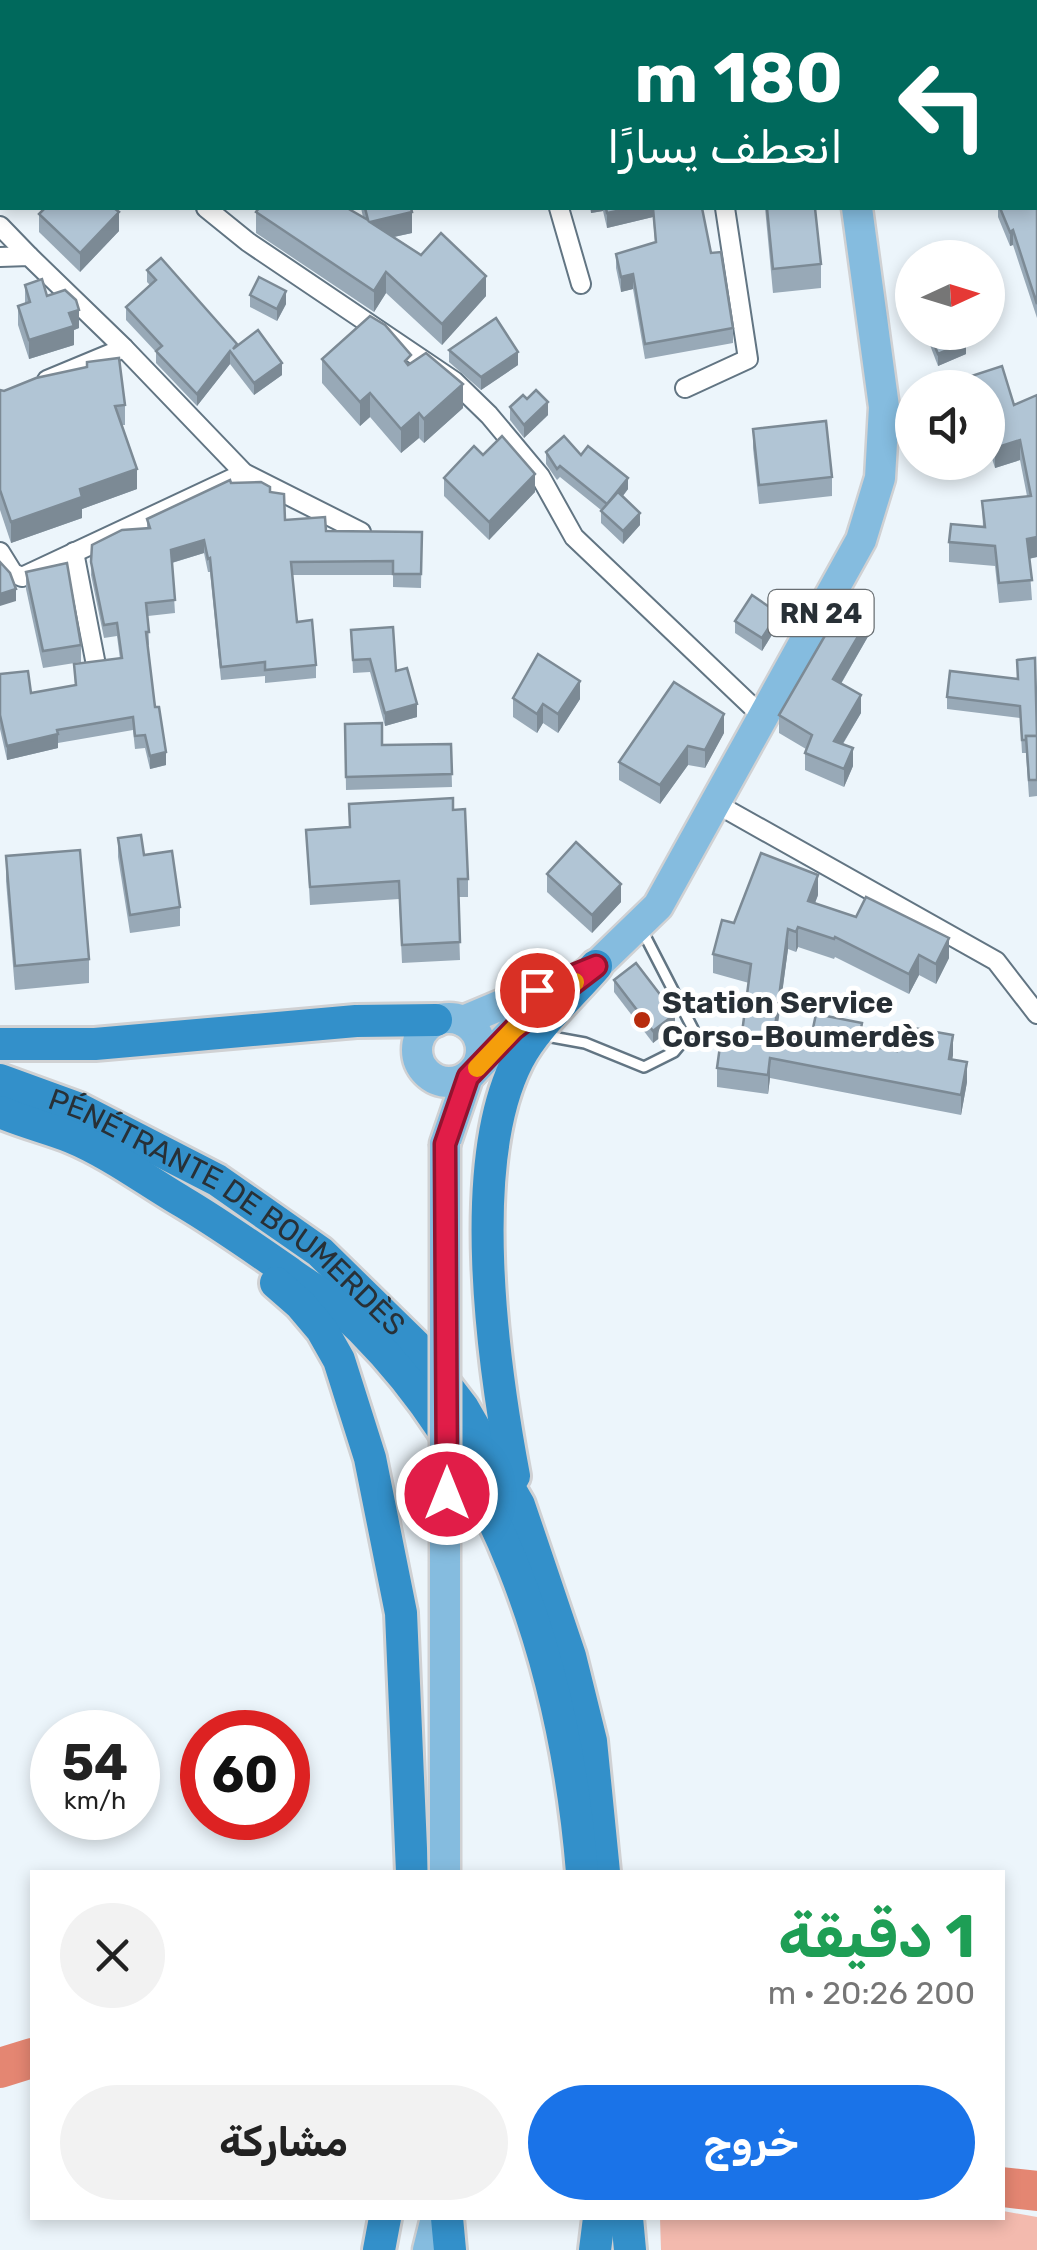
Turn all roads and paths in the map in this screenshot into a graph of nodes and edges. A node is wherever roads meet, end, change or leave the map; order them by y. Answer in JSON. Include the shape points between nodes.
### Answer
{"nodes":[{"id":1,"x":209,"y":210,"type":"edge"},
{"id":2,"x":560,"y":210,"type":"edge"},
{"id":3,"x":725,"y":210,"type":"edge"},
{"id":4,"x":858,"y":210,"type":"edge"},
{"id":5,"x":0,"y":226,"type":"edge"},
{"id":6,"x":29,"y":256,"type":"junction"},
{"id":7,"x":0,"y":257,"type":"edge"},
{"id":8,"x":581,"y":284,"type":"dead end"},
{"id":9,"x":124,"y":348,"type":"junction"},
{"id":10,"x":35,"y":384,"type":"edge"},
{"id":11,"x":684,"y":388,"type":"dead end"},
{"id":12,"x":244,"y":473,"type":"junction"},
{"id":13,"x":361,"y":532,"type":"edge"},
{"id":14,"x":0,"y":552,"type":"edge"},
{"id":15,"x":74,"y":552,"type":"junction"},
{"id":16,"x":96,"y":665,"type":"edge"},
{"id":17,"x":763,"y":717,"type":"junction"},
{"id":18,"x":716,"y":803,"type":"junction"},
{"id":19,"x":639,"y":924,"type":"junction"},
{"id":20,"x":596,"y":966,"type":"junction"},
{"id":21,"x":1037,"y":1014,"type":"edge"},
{"id":22,"x":449,"y":1021,"type":"junction"},
{"id":23,"x":526,"y":1032,"type":"junction"},
{"id":24,"x":0,"y":1044,"type":"edge"},
{"id":25,"x":417,"y":1059,"type":"junction"},
{"id":26,"x":468,"y":1077,"type":"junction"},
{"id":27,"x":0,"y":1080,"type":"edge"},
{"id":28,"x":0,"y":1112,"type":"edge"},
{"id":29,"x":74,"y":1138,"type":"junction"},
{"id":30,"x":445,"y":1144,"type":"junction"},
{"id":31,"x":520,"y":1505,"type":"junction"},
{"id":32,"x":412,"y":1870,"type":"edge"},
{"id":33,"x":445,"y":1870,"type":"edge"},
{"id":34,"x":582,"y":1870,"type":"edge"},
{"id":35,"x":604,"y":1870,"type":"edge"},
{"id":36,"x":385,"y":2220,"type":"edge"},
{"id":37,"x":398,"y":2220,"type":"edge"},
{"id":38,"x":436,"y":2220,"type":"edge"},
{"id":39,"x":446,"y":2220,"type":"edge"},
{"id":40,"x":600,"y":2220,"type":"edge"},
{"id":41,"x":600,"y":2220,"type":"edge"},
{"id":42,"x":628,"y":2220,"type":"edge"},
{"id":43,"x":381,"y":2250,"type":"edge"},
{"id":44,"x":428,"y":2250,"type":"edge"},
{"id":45,"x":450,"y":2250,"type":"edge"},
{"id":46,"x":595,"y":2250,"type":"edge"},
{"id":47,"x":604,"y":2250,"type":"edge"},
{"id":48,"x":630,"y":2250,"type":"edge"}],
"edges":[{"from":1,"to":17,"type":"street","via":[[454,381],[540,476],[574,537]]},
{"from":2,"to":8,"type":"street"},
{"from":3,"to":11,"type":"street","via":[[748,360]]},
{"from":4,"to":17,"type":"main road","number":"RN 24","via":[[884,407],[880,478],[861,540]]},
{"from":5,"to":6,"type":"street"},
{"from":6,"to":7,"type":"street"},
{"from":6,"to":9,"type":"street"},
{"from":9,"to":10,"type":"street"},
{"from":9,"to":12,"type":"street"},
{"from":12,"to":13,"type":"street"},
{"from":12,"to":15,"type":"street"},
{"from":14,"to":15,"type":"street","via":[[22,577]]},
{"from":15,"to":16,"type":"street"},
{"from":17,"to":18,"type":"main road","number":"RN 24"},
{"from":18,"to":19,"type":"main road","number":"RN 24","via":[[658,906]]},
{"from":18,"to":21,"type":"street","via":[[996,961]]},
{"from":19,"to":20,"type":"main road","number":"RN 24"},
{"from":19,"to":23,"type":"lane","via":[[693,1028],[674,1052],[644,1067],[585,1043]]},
{"from":20,"to":22,"type":"main road"},
{"from":20,"to":23,"type":"highway"},
{"from":22,"to":24,"type":"highway"},
{"from":22,"to":25,"type":"main road","via":[[419,1036]]},
{"from":22,"to":26,"type":"main road","via":[[476,1032],[480,1042],[480,1058]]},
{"from":23,"to":26,"type":"main road"},
{"from":23,"to":31,"type":"highway","via":[[502,1096],[488,1234],[495,1354]]},
{"from":25,"to":26,"type":"main road","via":[[440,1082]]},
{"from":25,"to":30,"type":"main road"},
{"from":26,"to":30,"type":"main road"},
{"from":27,"to":31,"type":"highway","name":"PÉNÉTRANTE DE BOUMERDÈS","via":[[148,1142],[217,1180],[320,1252],[414,1345],[463,1408]]},
{"from":28,"to":29,"type":"highway","name":"PÉNÉTRANTE DE BOUMERDÈS"},
{"from":29,"to":32,"type":"highway","via":[[266,1274],[322,1330],[338,1360],[370,1458],[401,1612]]},
{"from":29,"to":34,"type":"highway","name":"PÉNÉTRANTE DE BOUMERDÈS","via":[[224,1226],[338,1307],[434,1418],[495,1523],[548,1663]]},
{"from":30,"to":33,"type":"main road","bridge":true},
{"from":31,"to":35,"type":"highway","name":"PÉNÉTRANTE DE BOUMERDÈS","via":[[592,1741]]},
{"from":36,"to":43,"type":"highway"},
{"from":37,"to":43,"type":"main road"},
{"from":38,"to":44,"type":"main road"},
{"from":39,"to":45,"type":"highway"},
{"from":40,"to":46,"type":"highway"},
{"from":41,"to":47,"type":"highway"},
{"from":42,"to":48,"type":"highway"}]}
